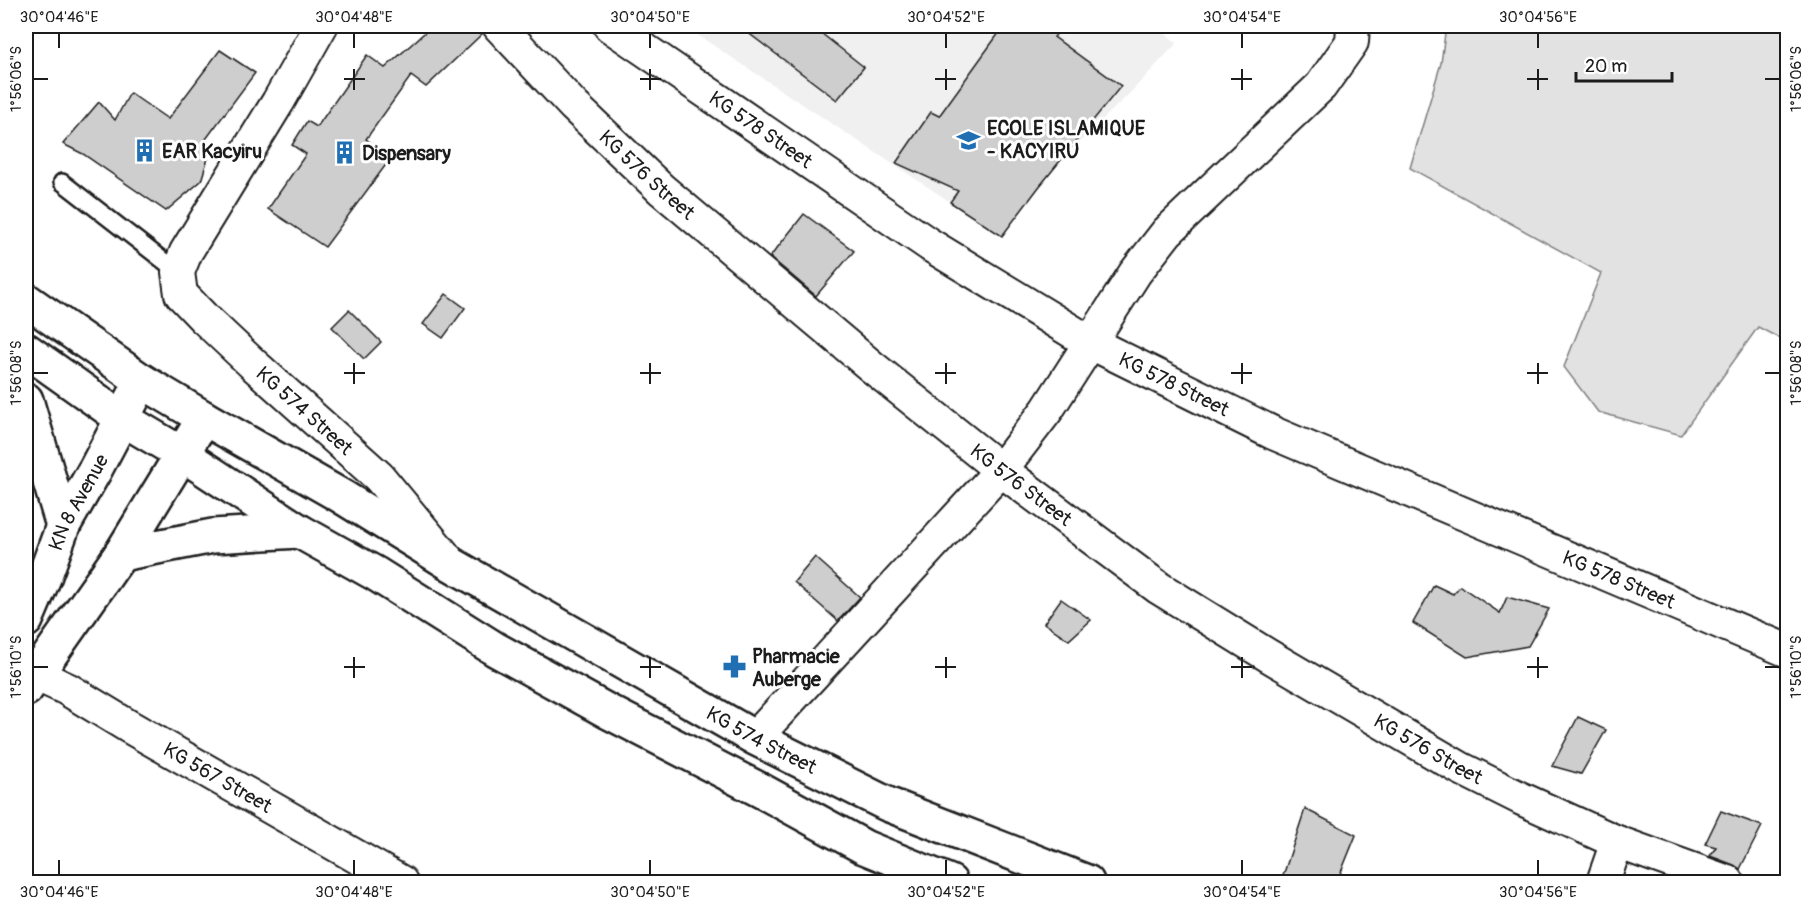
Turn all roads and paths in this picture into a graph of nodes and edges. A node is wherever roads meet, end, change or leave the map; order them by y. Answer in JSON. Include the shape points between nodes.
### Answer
{"nodes":[{"id":1,"x":321,"y":26,"type":"edge"},
{"id":2,"x":499,"y":26,"type":"edge"},
{"id":3,"x":609,"y":26,"type":"edge"},
{"id":4,"x":1353,"y":26,"type":"edge"},
{"id":5,"x":62,"y":182,"type":"dead end"},
{"id":6,"x":182,"y":262,"type":"junction"},
{"id":7,"x":26,"y":300,"type":"edge"},
{"id":8,"x":1091,"y":343,"type":"junction"},
{"id":9,"x":26,"y":350,"type":"edge"},
{"id":10,"x":142,"y":381,"type":"junction"},
{"id":11,"x":26,"y":400,"type":"edge"},
{"id":12,"x":204,"y":418,"type":"junction"},
{"id":13,"x":123,"y":419,"type":"junction"},
{"id":14,"x":182,"y":454,"type":"junction"},
{"id":15,"x":1001,"y":471,"type":"junction"},
{"id":16,"x":63,"y":525,"type":"junction"},
{"id":17,"x":299,"y":531,"type":"junction"},
{"id":18,"x":121,"y":554,"type":"junction"},
{"id":19,"x":451,"y":564,"type":"junction"},
{"id":20,"x":26,"y":620,"type":"edge"},
{"id":21,"x":1788,"y":651,"type":"edge"},
{"id":22,"x":29,"y":678,"type":"edge"},
{"id":23,"x":755,"y":738,"type":"junction"},
{"id":24,"x":887,"y":804,"type":"junction"},
{"id":25,"x":1617,"y":842,"type":"junction"},
{"id":26,"x":864,"y":847,"type":"junction"},
{"id":27,"x":400,"y":882,"type":"edge"},
{"id":28,"x":950,"y":882,"type":"edge"},
{"id":29,"x":1087,"y":882,"type":"edge"},
{"id":30,"x":1603,"y":882,"type":"edge"},
{"id":31,"x":1728,"y":882,"type":"edge"}],
"edges":[{"from":1,"to":6,"type":"street"},
{"from":2,"to":15,"type":"street","name":"KG 576 Street","via":[[574,106],[661,189]]},
{"from":3,"to":8,"type":"street","name":"KG 578 Street","via":[[930,245]]},
{"from":4,"to":8,"type":"street","via":[[1352,42],[1321,86],[1167,232],[1135,273]]},
{"from":5,"to":6,"type":"lane"},
{"from":6,"to":19,"type":"street","name":"KG 574 Street","via":[[182,294],[254,365],[380,477]]},
{"from":7,"to":10,"type":"street"},
{"from":8,"to":15,"type":"street"},
{"from":8,"to":21,"type":"street","name":"KG 578 Street","via":[[1273,433]]},
{"from":9,"to":13,"type":"street"},
{"from":10,"to":12,"type":"street","name":"KG 574 Street"},
{"from":10,"to":13,"type":"street","name":"KN 8 Avenue"},
{"from":11,"to":16,"type":"street"},
{"from":12,"to":14,"type":"street"},
{"from":12,"to":19,"type":"street","name":"KG 574 Street"},
{"from":13,"to":14,"type":"street"},
{"from":13,"to":16,"type":"street","name":"KN 8 Avenue"},
{"from":14,"to":17,"type":"street"},
{"from":14,"to":18,"type":"street"},
{"from":15,"to":23,"type":"street"},
{"from":15,"to":25,"type":"street","name":"KG 576 Street","via":[[1159,588],[1269,656],[1460,768]]},
{"from":16,"to":20,"type":"street","name":"KN 8 Avenue"},
{"from":17,"to":18,"type":"street","via":[[213,536]]},
{"from":17,"to":26,"type":"street","via":[[495,649]]},
{"from":18,"to":22,"type":"street"},
{"from":19,"to":23,"type":"street","name":"KG 574 Street"},
{"from":22,"to":27,"type":"street","name":"KG 567 Street","via":[[67,689]]},
{"from":23,"to":24,"type":"street","name":"KG 574 Street"},
{"from":24,"to":26,"type":"street"},
{"from":24,"to":29,"type":"street","name":"KG 574 Street"},
{"from":25,"to":30,"type":"street"},
{"from":25,"to":31,"type":"street","name":"KG 576 Street"},
{"from":26,"to":28,"type":"street"}]}
